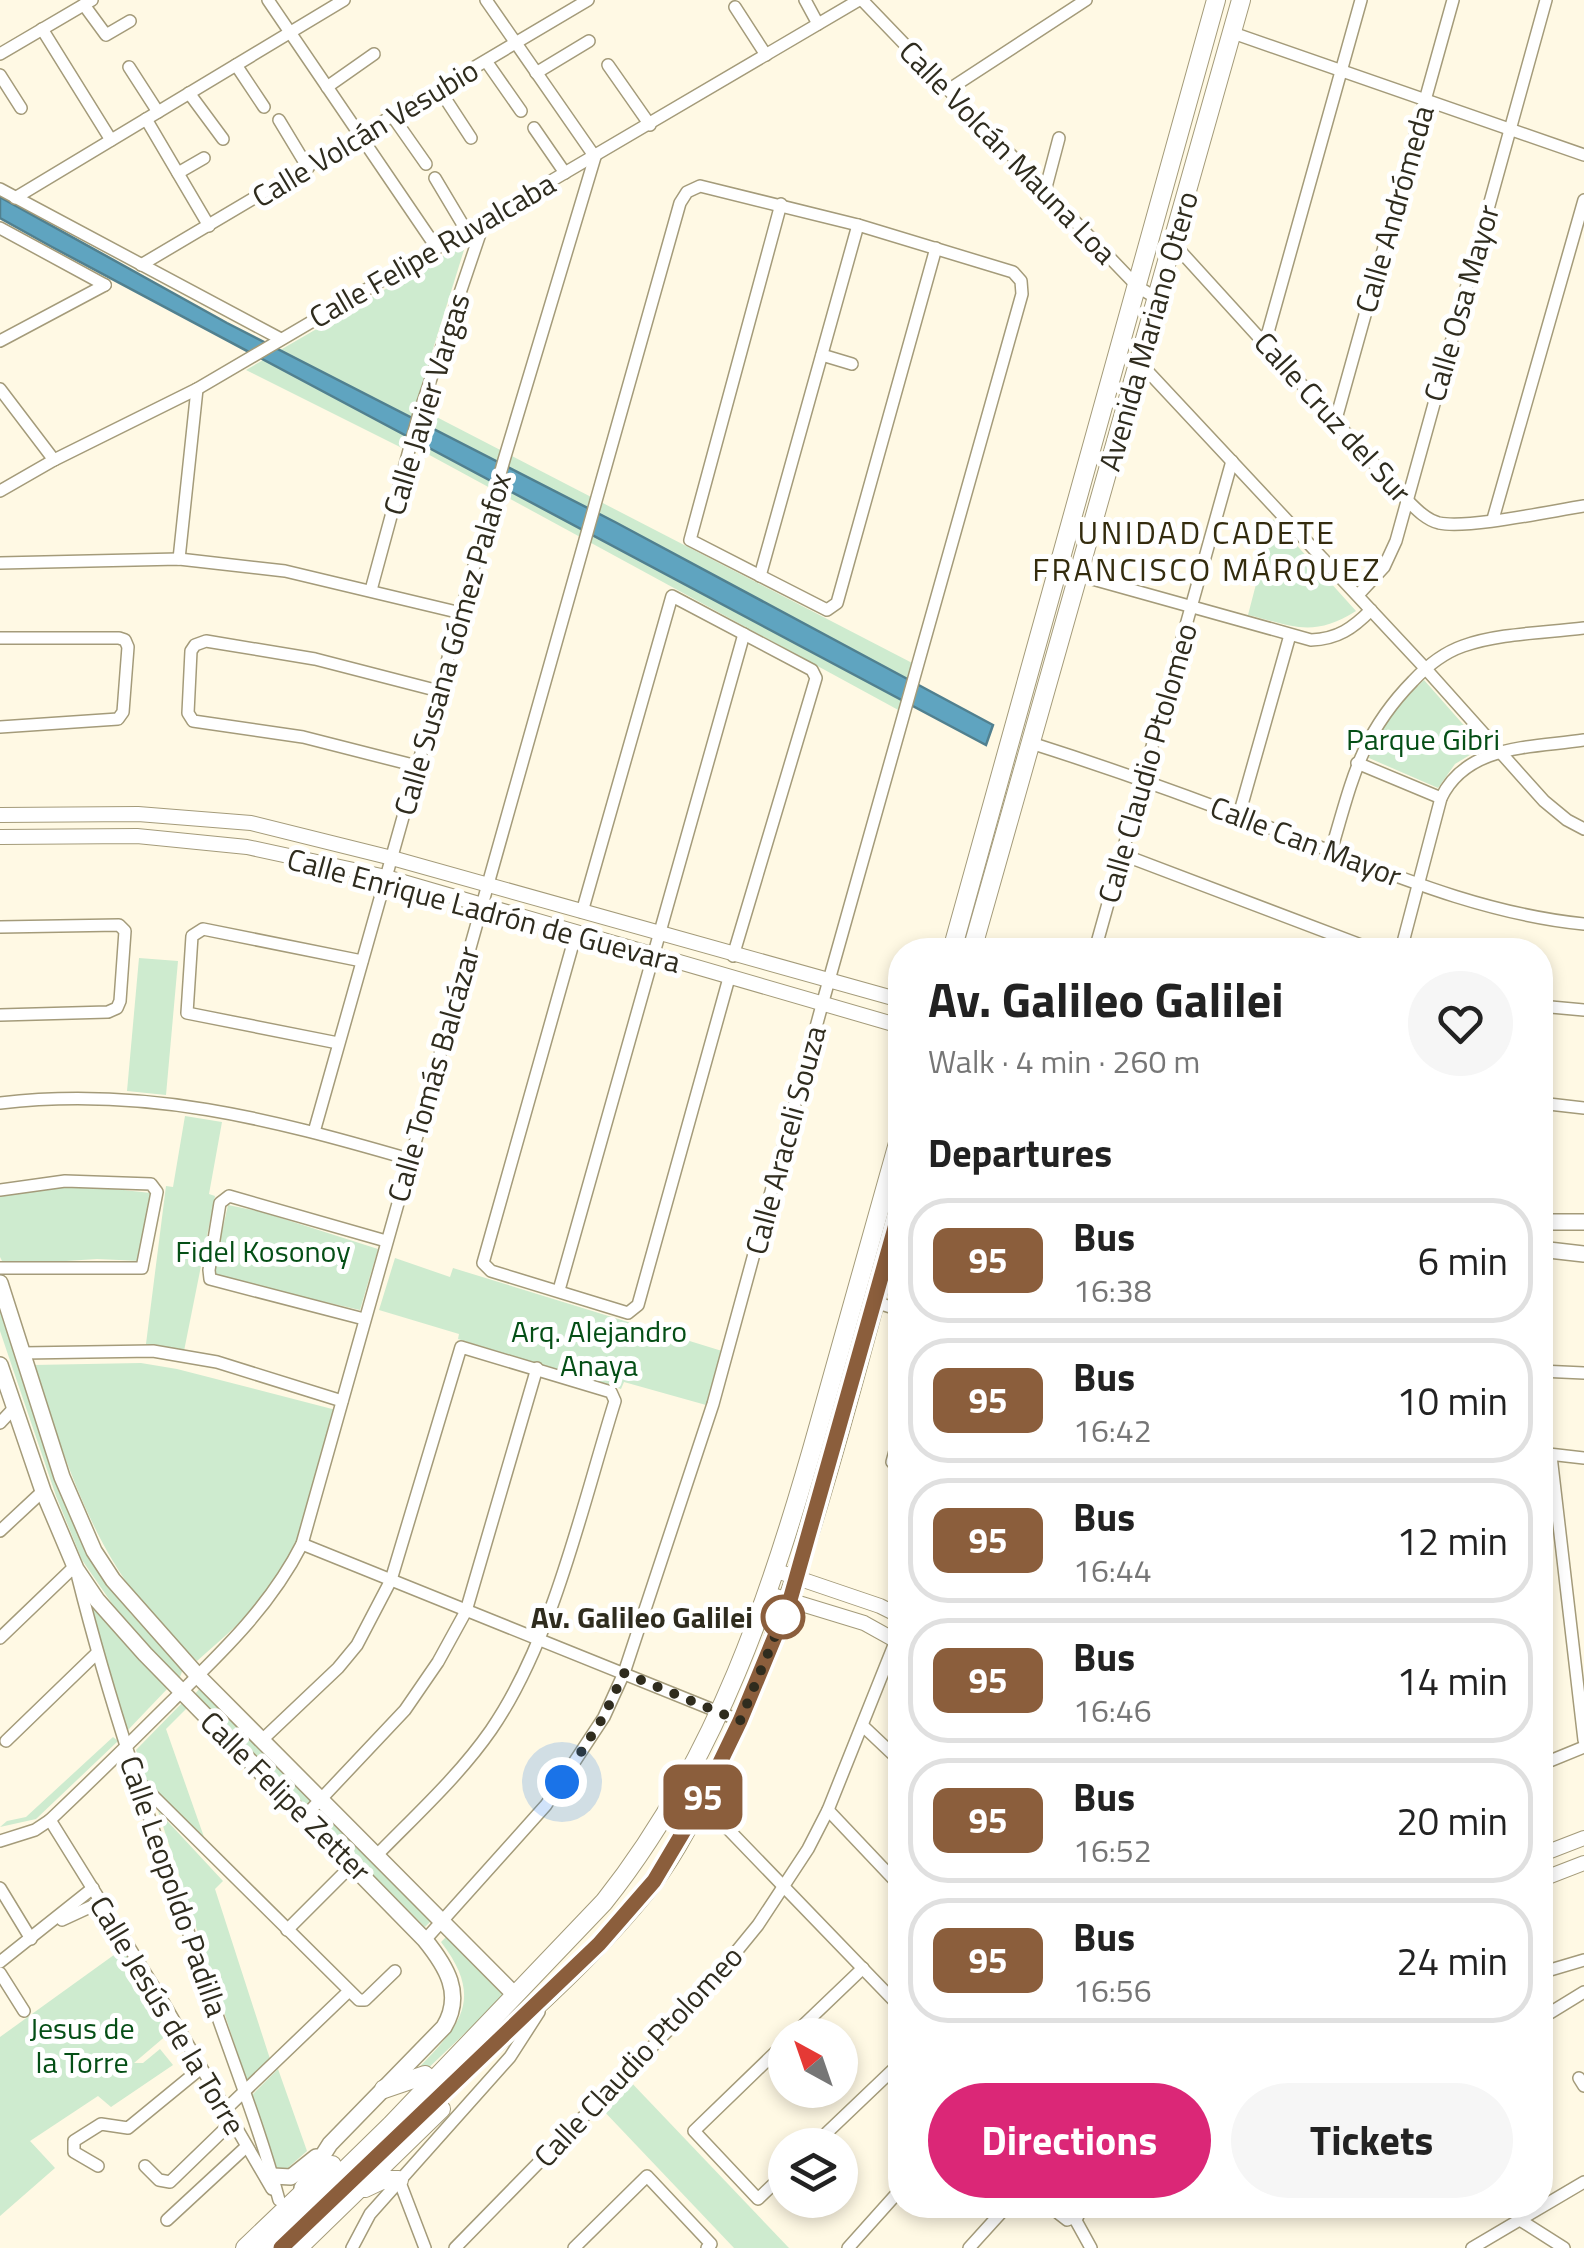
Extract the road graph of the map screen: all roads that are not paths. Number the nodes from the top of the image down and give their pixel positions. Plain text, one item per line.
1 (268, 0) edge
2 (344, 0) edge
3 (486, 0) edge
4 (588, 0) edge
5 (805, 0) edge
6 (860, 0) edge
7 (1086, 0) edge
8 (1216, 0) edge
9 (1242, 0) edge
10 (1361, 0) edge
11 (1453, 0) edge
12 (1546, 0) edge
13 (88, 2) edge
14 (735, 8) dead end
15 (130, 21) dead end
16 (818, 24) junction
17 (42, 30) junction
18 (290, 32) junction
19 (1233, 32) junction
20 (589, 41) dead end
21 (516, 44) junction
22 (0, 54) edge
23 (374, 54) dead end
24 (766, 56) junction
25 (486, 61) junction
26 (236, 65) junction
27 (608, 65) dead end
28 (129, 67) dead end
29 (1340, 72) junction
30 (536, 73) junction
31 (0, 75) edge
32 (328, 87) junction
33 (439, 90) junction
34 (948, 90) junction
35 (189, 93) junction
36 (1424, 101) junction
37 (264, 107) dead end
38 (21, 108) dead end
39 (521, 111) dead end
40 (158, 112) junction
41 (394, 117) junction
42 (146, 119) junction
43 (279, 120) dead end
44 (650, 124) junction
45 (534, 128) dead end
46 (1510, 130) junction
47 (361, 136) junction
48 (471, 138) dead end
49 (1060, 138) dead end
50 (223, 139) dead end
51 (111, 140) junction
52 (1584, 155) edge
53 (595, 157) junction
54 (204, 158) dead end
55 (426, 164) dead end
56 (308, 168) junction
57 (178, 174) junction
58 (565, 174) junction
59 (435, 178) dead end
60 (0, 188) edge
61 (1045, 191) junction
62 (15, 198) junction
63 (1584, 200) edge
64 (782, 204) junction
65 (486, 219) junction
66 (858, 225) junction
67 (209, 226) junction
68 (0, 228) edge
69 (466, 230) junction
70 (1173, 243) junction
71 (436, 247) junction
72 (936, 248) junction
73 (141, 266) junction
74 (1138, 287) junction
75 (1158, 299) junction
76 (279, 338) junction
77 (0, 341) edge
78 (1266, 343) junction
79 (822, 355) junction
80 (1139, 362) junction
81 (852, 364) dead end
82 (197, 388) junction
83 (0, 389) edge
84 (1336, 419) junction
85 (54, 460) junction
86 (1232, 461) junction
87 (0, 491) edge
88 (1406, 499) junction
89 (1584, 506) edge
90 (1493, 519) junction
91 (179, 559) junction
92 (0, 563) edge
93 (1078, 575) junction
94 (760, 576) junction
95 (371, 590) junction
96 (1358, 595) junction
97 (1190, 608) junction
98 (1371, 610) junction
99 (461, 614) junction
100 (1584, 628) edge
101 (744, 634) junction
102 (1290, 635) junction
103 (0, 638) edge
104 (1425, 668) junction
105 (439, 691) junction
106 (0, 726) edge
107 (1584, 740) edge
108 (1031, 743) junction
109 (1504, 752) junction
110 (1357, 763) junction
111 (418, 766) junction
112 (1142, 779) junction
113 (1441, 798) junction
114 (0, 814) edge
115 (138, 814) junction
116 (1239, 816) junction
117 (1584, 829) edge
118 (0, 836) edge
119 (137, 836) junction
120 (1332, 851) junction
121 (1121, 854) junction
122 (392, 858) junction
123 (386, 877) junction
124 (1418, 884) junction
125 (487, 886) junction
126 (481, 906) junction
127 (582, 912) junction
128 (1584, 924) edge
129 (0, 928) edge
130 (576, 932) junction
131 (659, 934) junction
132 (955, 938) edge
133 (975, 938) edge
134 (1098, 938) edge
135 (1342, 938) edge
136 (1404, 938) edge
137 (654, 954) junction
138 (733, 956) junction
139 (362, 960) junction
140 (728, 978) junction
141 (828, 981) junction
142 (888, 997) edge
143 (822, 1005) junction
144 (1553, 1007) edge
145 (1584, 1010) edge
146 (0, 1015) edge
147 (888, 1023) edge
148 (338, 1044) junction
149 (0, 1104) edge
150 (1553, 1104) edge
151 (1584, 1108) edge
152 (314, 1132) junction
153 (410, 1159) junction
154 (888, 1178) edge
155 (0, 1190) edge
156 (1553, 1222) edge
157 (1584, 1222) edge
158 (386, 1241) junction
159 (1553, 1250) edge
160 (888, 1252) edge
161 (1584, 1254) edge
162 (0, 1268) edge
163 (0, 1283) edge
164 (559, 1290) junction
165 (874, 1302) junction
166 (888, 1306) edge
167 (364, 1319) junction
168 (23, 1353) junction
169 (0, 1365) edge
170 (537, 1368) junction
171 (1553, 1372) edge
172 (1584, 1373) edge
173 (342, 1401) junction
174 (15, 1408) junction
175 (0, 1423) edge
176 (1553, 1455) edge
177 (1584, 1458) edge
178 (43, 1492) junction
179 (1553, 1513) edge
180 (0, 1531) edge
181 (302, 1544) junction
182 (76, 1568) junction
183 (777, 1571) junction
184 (798, 1578) junction
185 (391, 1580) junction
186 (769, 1594) junction
187 (790, 1600) junction
188 (888, 1610) edge
189 (466, 1611) junction
190 (888, 1633) edge
191 (0, 1638) edge
192 (540, 1639) junction
193 (97, 1653) junction
194 (888, 1665) edge
195 (624, 1673) junction
196 (198, 1676) junction
197 (182, 1692) junction
198 (719, 1712) junction
199 (740, 1721) junction
200 (863, 1726) junction
201 (262, 1740) junction
202 (6, 1741) dead end
203 (1584, 1744) edge
204 (127, 1746) junction
205 (888, 1750) edge
206 (1553, 1759) edge
207 (137, 1780) junction
208 (322, 1800) junction
209 (701, 1802) junction
210 (828, 1810) junction
211 (305, 1816) junction
212 (50, 1820) junction
213 (1584, 1838) edge
214 (0, 1842) edge
215 (1553, 1850) edge
216 (377, 1855) junction
217 (1584, 1863) edge
218 (353, 1864) junction
219 (888, 1873) edge
220 (1553, 1875) edge
221 (784, 1887) junction
222 (0, 1888) edge
223 (92, 1888) junction
224 (102, 1902) junction
225 (443, 1922) junction
226 (49, 1926) junction
227 (287, 1930) junction
228 (30, 1939) junction
229 (426, 1940) junction
230 (1584, 1960) edge
231 (0, 1962) edge
232 (863, 1968) junction
233 (1553, 1969) edge
234 (395, 1971) dead end
235 (0, 1973) edge
236 (556, 1986) junction
237 (349, 1992) junction
238 (1584, 1992) edge
239 (888, 1994) edge
240 (515, 1995) junction
241 (24, 2011) dead end
242 (1553, 2011) edge
243 (539, 2012) junction
244 (811, 2018) edge
245 (490, 2020) junction
246 (768, 2059) edge
247 (200, 2068) junction
248 (888, 2075) edge
249 (425, 2076) junction
250 (384, 2089) junction
251 (246, 2092) junction
252 (228, 2116) junction
253 (395, 2128) junction
254 (832, 2128) edge
255 (330, 2144) junction
256 (246, 2147) junction
257 (98, 2166) dead end
258 (145, 2166) dead end
259 (273, 2176) junction
260 (399, 2180) junction
261 (1584, 2182) edge
262 (768, 2189) edge
263 (356, 2194) junction
264 (1553, 2200) edge
265 (888, 2203) edge
266 (286, 2204) junction
267 (996, 2218) edge
268 (1064, 2218) edge
269 (1523, 2218) edge
270 (1075, 2219) joint
271 (167, 2220) dead end
272 (1520, 2220) junction
273 (706, 2244) edge
274 (245, 2248) edge
275 (265, 2248) edge
276 (281, 2248) edge
277 (298, 2248) edge
278 (352, 2248) edge
279 (425, 2248) edge
280 (455, 2248) edge
281 (574, 2248) edge
282 (848, 2248) edge
283 (969, 2248) edge
284 (1091, 2248) edge
285 (1472, 2248) edge
286 (1564, 2248) edge

1 - 18 street
2 - 18 street
3 - 21 street
4 - 21 street, Calle Volcán Vesubio
5 - 16 street
6 - 16 street, Calle Felipe Ruvalcaba
6 - 34 street, Calle Volcán Mauna Loa
7 - 34 street
8 - 74 main road, Avenida Mariano Otero
9 - 19 main road, Avenida Mariano Otero
10 - 29 street
11 - 36 street, Calle Andrómeda
12 - 46 street, Calle Osa Mayor
13 - 15 street
13 - 17 street
14 - 24 street
16 - 24 street, Calle Felipe Ruvalcaba
17 - 22 street
17 - 51 street
18 - 26 street
18 - 32 street
19 - 29 street
19 - 70 main road, Avenida Mariano Otero
20 - 30 street
21 - 25 street, Calle Volcán Vesubio
21 - 30 street
23 - 32 street
24 - 44 street, Calle Felipe Ruvalcaba
25 - 33 street, Calle Volcán Vesubio
25 - 39 street
26 - 35 street
26 - 37 street
27 - 44 street
28 - 40 street
29 - 36 street
29 - 78 street
30 - 53 street
31 - 38 street
32 - 47 street
33 - 41 street, Calle Volcán Vesubio
33 - 48 street
34 - 61 street, Calle Volcán Mauna Loa
35 - 40 street
35 - 50 street
36 - 46 street
36 - 84 street, Calle Andrómeda
40 - 42 street
41 - 47 street, Calle Volcán Vesubio
41 - 55 street
42 - 51 street
42 - 57 street
43 - 56 street
44 - 53 street, Calle Felipe Ruvalcaba
45 - 58 street
46 - 52 street
46 - 88 street, Calle Osa Mayor
47 - 56 street, Calle Volcán Vesubio
47 - 71 street
49 - 61 street
51 - 62 street
53 - 58 street, Calle Felipe Ruvalcaba
53 - 99 street, Calle Susana Gómez Palafox
54 - 57 street
56 - 67 street, Calle Volcán Vesubio
57 - 67 street
58 - 65 street, Calle Felipe Ruvalcaba
59 - 69 street
60 - 62 street
61 - 74 street, Calle Volcán Mauna Loa
62 - 73 street
63 - 90 street
64 - 66 street
64 - 94 street
64 - 125 street, Calle Tomás Balcázar
65 - 69 street, Calle Felipe Ruvalcaba
65 - 95 street, Calle Javier Vargas
66 - 72 street
66 - 79 street
67 - 73 street, Calle Volcán Vesubio
68 - 77 street
69 - 71 street, Calle Felipe Ruvalcaba
70 - 75 main road, Avenida Mariano Otero
70 - 78 street, Calle Cruz del Sur
71 - 76 street, Calle Felipe Ruvalcaba
72 - 94 street
72 - 141 street, Calle Araceli Souza
73 - 76 street
74 - 75 street, Calle Volcán Mauna Loa
74 - 132 main road, Avenida Mariano Otero
75 - 80 main road, Avenida Mariano Otero
76 - 82 street, Calle Felipe Ruvalcaba
78 - 84 street, Calle Cruz del Sur
79 - 81 street
79 - 94 street
80 - 86 street
80 - 93 main road, Avenida Mariano Otero
82 - 85 street, Calle Felipe Ruvalcaba
82 - 91 street
83 - 85 street
84 - 88 street, Calle Cruz del Sur
85 - 87 street, Calle Felipe Ruvalcaba
86 - 96 street
86 - 97 street, Calle Claudio Ptolomeo
88 - 90 street, Calle Cruz del Sur
88 - 96 street, Calle Osa Mayor
89 - 90 street, Calle Cruz del Sur
91 - 92 street
91 - 95 street
93 - 97 street
93 - 108 main road, Avenida Mariano Otero
95 - 99 street
96 - 98 street
97 - 102 street
97 - 112 street, Calle Claudio Ptolomeo
98 - 102 street
98 - 104 street
99 - 105 street, Calle Susana Gómez Palafox
100 - 104 street
101 - 127 street
101 - 131 street
101 - 138 street
102 - 116 street
103 - 106 street
104 - 109 street
104 - 110 street
105 - 111 street, Calle Susana Gómez Palafox
105 - 111 street
107 - 109 street
108 - 112 street, Calle Can Mayor
108 - 133 main road, Avenida Mariano Otero
109 - 113 street
109 - 117 street
110 - 113 street
110 - 120 street
111 - 122 street, Calle Susana Gómez Palafox
112 - 116 street, Calle Can Mayor
112 - 121 street, Calle Claudio Ptolomeo
113 - 124 street
114 - 115 street, Calle Enrique Ladrón de Guevara
115 - 119 street
115 - 122 street, Calle Enrique Ladrón de Guevara
116 - 120 street, Calle Can Mayor
118 - 119 street, Calle Enrique Ladrón de Guevara
119 - 123 street, Calle Enrique Ladrón de Guevara
120 - 124 street, Calle Can Mayor
121 - 134 street, Calle Claudio Ptolomeo
121 - 135 street
122 - 123 street, Calle Susana Gómez Palafox
122 - 125 street, Calle Enrique Ladrón de Guevara
123 - 126 street, Calle Enrique Ladrón de Guevara
123 - 139 street, Calle Susana Gómez Palafox
124 - 128 street, Calle Can Mayor
124 - 136 street
125 - 126 street, Calle Tomás Balcázar
125 - 127 street, Calle Enrique Ladrón de Guevara
126 - 130 street, Calle Enrique Ladrón de Guevara
126 - 153 street, Calle Tomás Balcázar
127 - 131 street, Calle Enrique Ladrón de Guevara
129 - 146 street
130 - 137 street, Calle Enrique Ladrón de Guevara
130 - 164 street
131 - 137 street
131 - 138 street, Calle Enrique Ladrón de Guevara
137 - 140 street, Calle Enrique Ladrón de Guevara
137 - 164 street
138 - 141 street, Calle Enrique Ladrón de Guevara
139 - 148 street, Calle Susana Gómez Palafox
139 - 148 street
140 - 143 street, Calle Enrique Ladrón de Guevara
140 - 164 street
141 - 142 street, Calle Enrique Ladrón de Guevara
141 - 143 street, Calle Araceli Souza
143 - 147 street, Calle Enrique Ladrón de Guevara
143 - 195 street, Calle Araceli Souza
144 - 145 street
148 - 152 street, Calle Susana Gómez Palafox
149 - 152 street
150 - 151 street
152 - 153 street
153 - 158 street, Calle Tomás Balcázar
154 - 183 main road
155 - 162 street
156 - 157 main road
158 - 167 street, Calle Tomás Balcázar
158 - 167 street
159 - 161 main road
160 - 165 main road
163 - 168 main road, Calle Felipe Zetter
165 - 166 street
165 - 184 main road
167 - 173 street, Calle Tomás Balcázar
168 - 173 street
168 - 196 main road, Calle Felipe Zetter
169 - 174 main road, Calle Felipe Zetter
170 - 185 street
170 - 189 street
170 - 192 street
171 - 172 street
173 - 181 street, Calle Tomás Balcázar
174 - 175 street
174 - 178 main road, Calle Felipe Zetter
176 - 177 street
178 - 180 street
178 - 182 main road, Calle Felipe Zetter
179 - 203 street
181 - 185 street
181 - 196 street, Calle Tomás Balcázar
182 - 191 street
182 - 193 street, Calle Leopoldo Padilla
182 - 197 main road, Calle Felipe Zetter
183 - 184 street
183 - 186 main road
184 - 187 main road
184 - 188 street
185 - 189 street
185 - 201 street
186 - 187 street
186 - 198 main road
187 - 190 street
187 - 199 main road
189 - 192 street
189 - 208 street
192 - 195 street
192 - 216 street
193 - 202 street
193 - 204 street, Calle Leopoldo Padilla
194 - 200 street, Calle Claudio Ptolomeo
195 - 198 street
195 - 225 street, Calle Araceli Souza
196 - 197 street, Calle Tomás Balcázar
196 - 201 main road, Calle Felipe Zetter
197 - 204 street, Calle Tomás Balcázar
197 - 211 main road, Calle Felipe Zetter
198 - 199 street
198 - 240 main road
199 - 209 main road
200 - 205 street
200 - 210 street, Calle Claudio Ptolomeo
201 - 208 main road, Calle Felipe Zetter
203 - 206 street
204 - 207 street, Calle Leopoldo Padilla
204 - 212 street, Calle Tomás Balcázar
207 - 227 street
207 - 251 street, Calle Leopoldo Padilla
208 - 211 street
208 - 216 main road, Calle Felipe Zetter
209 - 221 street
209 - 236 main road
210 - 219 street
210 - 221 street, Calle Claudio Ptolomeo
211 - 218 main road, Calle Felipe Zetter
212 - 214 street, Calle Tomás Balcázar
212 - 223 street, Calle Jesús de la Torre
213 - 215 street
216 - 225 main road, Calle Felipe Zetter
217 - 220 street
218 - 227 street
218 - 229 main road, Calle Felipe Zetter
221 - 232 street
221 - 280 street, Calle Claudio Ptolomeo
222 - 228 street
223 - 224 street, Calle Jesús de la Torre
223 - 226 street
224 - 226 street
224 - 247 street, Calle Jesús de la Torre
225 - 229 street, Calle Araceli Souza
225 - 240 main road, Calle Felipe Zetter
226 - 228 street
227 - 237 street
228 - 231 street
229 - 250 main road, Calle Felipe Zetter
230 - 233 street
232 - 239 street
232 - 244 street
234 - 237 street
235 - 241 street
236 - 243 main road
236 - 253 main road
237 - 251 street
238 - 242 street
240 - 245 main road
243 - 260 street
243 - 263 main road
245 - 249 main road
245 - 253 main road
246 - 262 street
247 - 252 street, Calle Jesús de la Torre
247 - 257 street
248 - 254 street
249 - 250 main road
249 - 266 main road
250 - 255 main road, Calle Felipe Zetter
251 - 252 street
251 - 259 street, Calle Leopoldo Padilla
252 - 256 street, Calle Jesús de la Torre
252 - 258 street
253 - 275 main road
253 - 276 main road
255 - 259 main road
255 - 266 main road, Calle Felipe Zetter
256 - 266 street, Calle Jesús de la Torre
256 - 271 street
259 - 266 street, Calle Leopoldo Padilla
260 - 263 main road
260 - 278 street
260 - 279 street
261 - 264 street
263 - 277 main road
265 - 282 street
266 - 274 main road
267 - 283 street
268 - 270 street
269 - 272 street
270 - 284 street
272 - 285 street
272 - 286 street
273 - 281 street

